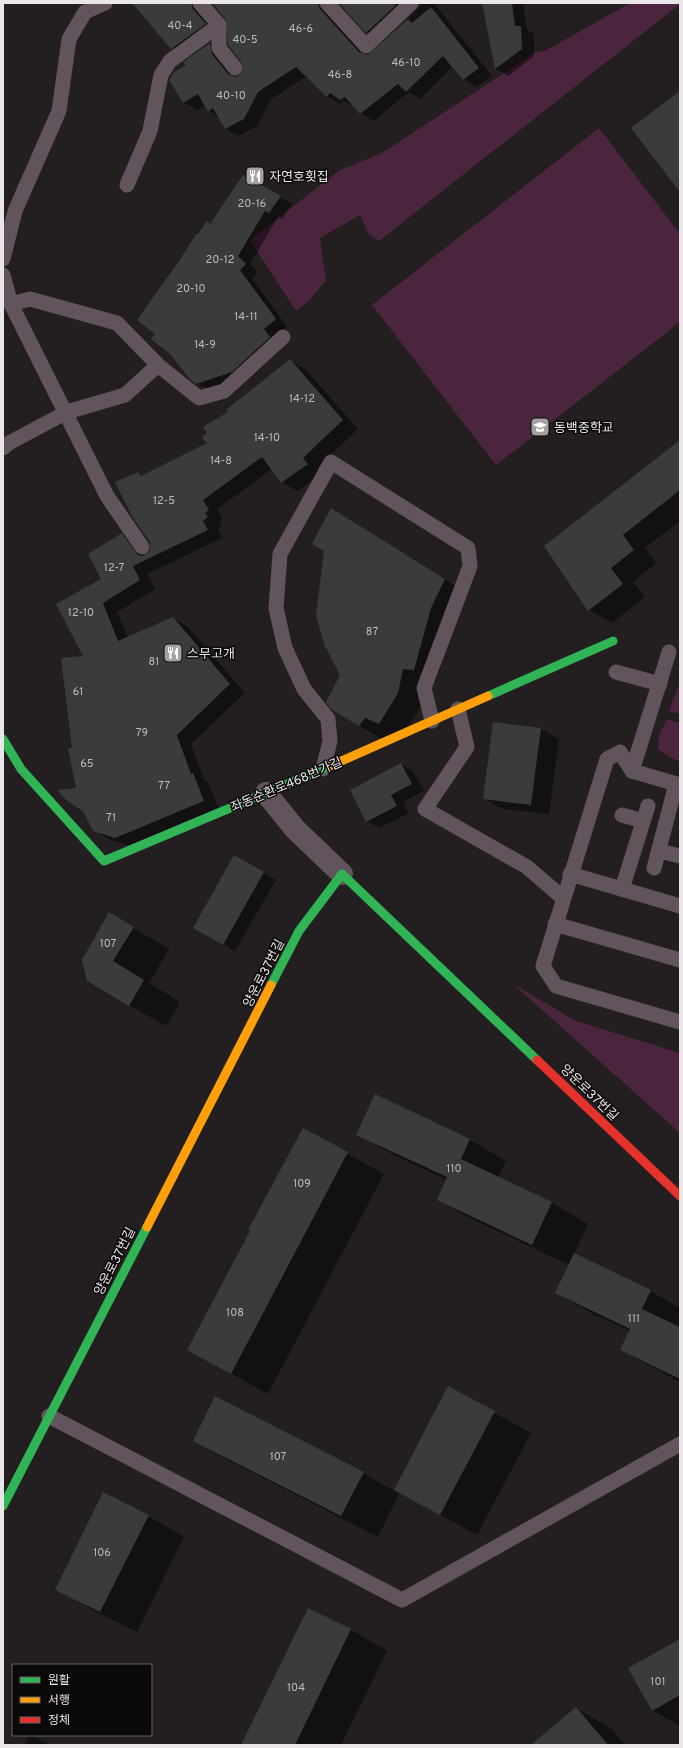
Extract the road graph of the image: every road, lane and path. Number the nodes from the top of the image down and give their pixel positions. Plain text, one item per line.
1 (105, 3) edge
2 (200, 3) edge
3 (326, 3) edge
4 (411, 3) edge
5 (219, 25) junction
6 (235, 68) dead end
7 (127, 184) dead end
8 (9, 212) edge
9 (3, 259) edge
10 (3, 275) edge
11 (11, 304) junction
12 (283, 337) dead end
13 (158, 365) junction
14 (67, 412) junction
15 (3, 448) edge
16 (142, 547) dead end
17 (613, 641) dead end
18 (669, 652) dead end
19 (616, 672) dead end
20 (660, 684) junction
21 (458, 709) junction
22 (432, 721) junction
23 (3, 739) edge
24 (323, 769) junction
25 (632, 771) junction
26 (678, 784) edge
27 (266, 793) junction
28 (648, 806) dead end
29 (622, 815) dead end
30 (643, 822) junction
31 (659, 851) junction
32 (680, 856) edge
33 (654, 868) dead end
34 (342, 874) junction
35 (570, 874) junction
36 (622, 889) junction
37 (563, 898) junction
38 (680, 906) edge
39 (555, 924) junction
40 (680, 960) edge
41 (680, 1022) edge
42 (680, 1177) edge
43 (662, 1179) junction
44 (680, 1196) edge
45 (49, 1416) junction
46 (680, 1444) edge
47 (3, 1506) edge

1 - 8 lane
2 - 5 lane
3 - 4 lane
5 - 6 lane
5 - 7 lane
8 - 9 lane
10 - 11 lane
11 - 13 lane
11 - 14 lane
12 - 13 lane
13 - 14 lane
14 - 15 lane
14 - 16 lane
17 - 21 street, 좌동순환로468번가길
18 - 20 lane
19 - 20 lane
20 - 25 lane
21 - 22 street, 좌동순환로468번가길
21 - 37 lane
22 - 24 street, 좌동순환로468번가길
22 - 24 lane
23 - 27 street, 좌동순환로468번가길
24 - 27 street, 좌동순환로468번가길
25 - 26 lane
25 - 35 lane
26 - 31 lane
27 - 34 street
28 - 30 lane
29 - 30 lane
30 - 36 lane
31 - 32 lane
31 - 33 lane
34 - 43 street, 양운로37번길
34 - 45 street, 양운로37번길
35 - 36 lane
35 - 37 lane
36 - 38 lane
37 - 39 lane
39 - 40 lane
39 - 41 lane
42 - 43 lane
43 - 44 street, 양운로37번길
45 - 46 lane
45 - 47 street, 양운로37번길

